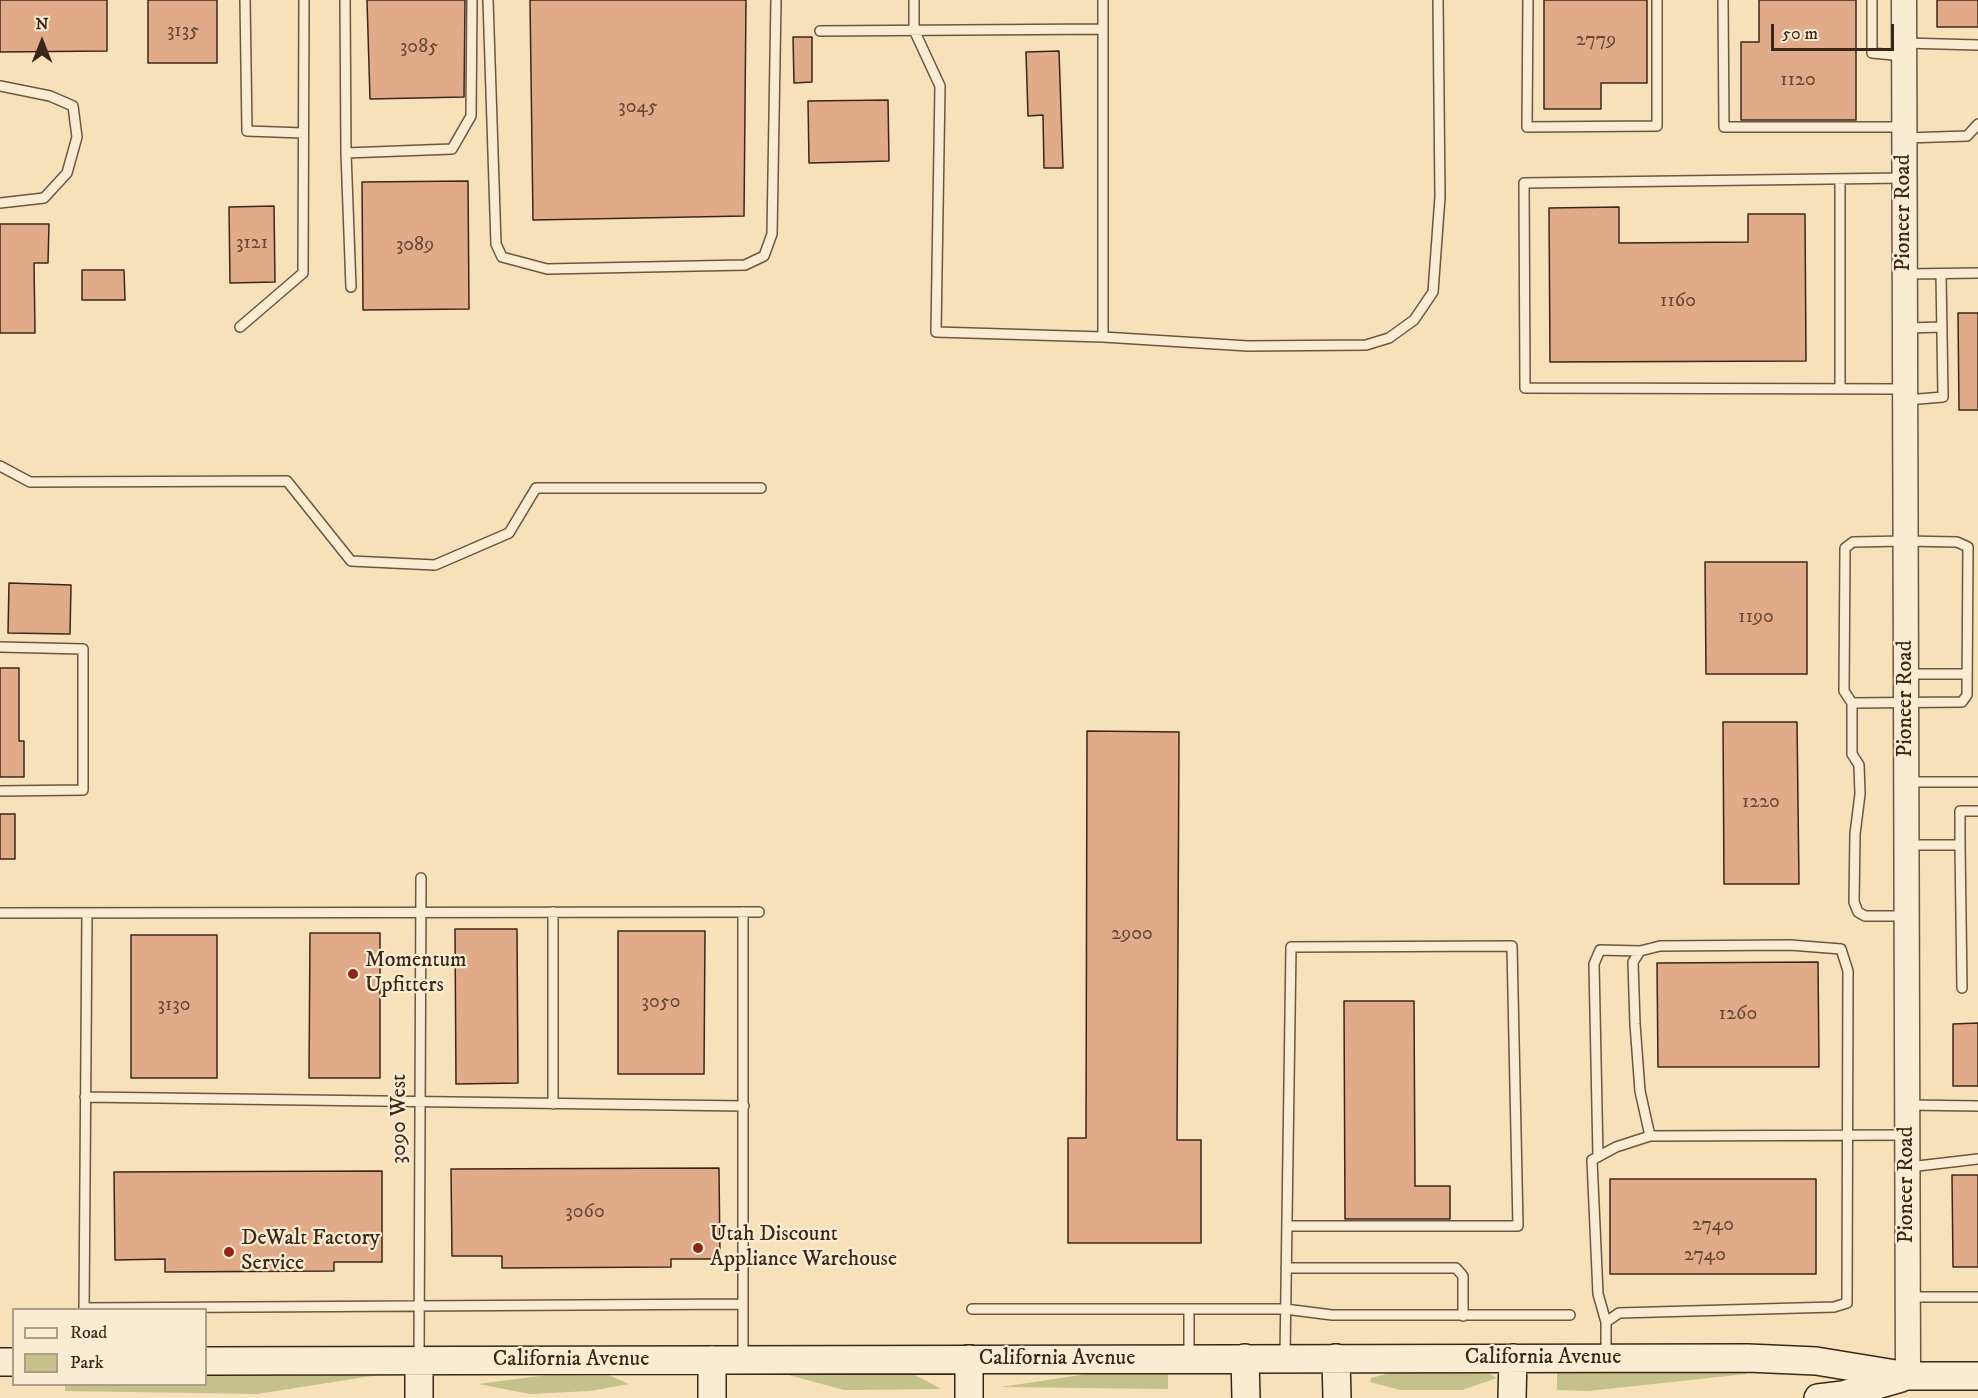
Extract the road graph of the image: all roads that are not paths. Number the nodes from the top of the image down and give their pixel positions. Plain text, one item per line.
1 (246, 0) edge
2 (304, 0) edge
3 (345, 0) edge
4 (472, 0) edge
5 (489, 0) edge
6 (776, 0) edge
7 (914, 0) edge
8 (1103, 0) edge
9 (1438, 0) edge
10 (1528, 0) edge
11 (1657, 0) edge
12 (1723, 0) edge
13 (1872, 0) edge
14 (1904, 0) edge
15 (1103, 28) junction
16 (914, 30) junction
17 (820, 31) dead end
18 (1978, 45) edge
19 (1904, 50) junction
20 (0, 86) edge
21 (1978, 124) edge
22 (303, 133) junction
23 (1904, 133) junction
24 (346, 153) junction
25 (1904, 178) junction
26 (1840, 179) junction
27 (0, 203) edge
28 (1978, 273) edge
29 (1904, 274) junction
30 (1941, 274) junction
31 (351, 287) dead end
32 (240, 327) dead end
33 (1942, 327) junction
34 (1905, 328) junction
35 (1103, 337) junction
36 (1840, 389) junction
37 (1905, 394) junction
38 (0, 466) edge
39 (761, 488) dead end
40 (1905, 541) junction
41 (0, 647) edge
42 (1906, 674) junction
43 (1967, 674) junction
44 (1852, 703) junction
45 (1906, 703) junction
46 (1906, 782) junction
47 (1978, 782) edge
48 (0, 791) edge
49 (1978, 811) edge
50 (1906, 844) junction
51 (1960, 845) junction
52 (420, 878) dead end
53 (419, 912) junction
54 (554, 912) junction
55 (743, 912) junction
56 (759, 912) dead end
57 (0, 913) edge
58 (87, 913) junction
59 (1906, 916) junction
60 (1640, 951) junction
61 (1962, 988) dead end
62 (85, 1097) junction
63 (419, 1102) junction
64 (553, 1104) junction
65 (1906, 1105) junction
66 (744, 1106) junction
67 (1978, 1106) edge
68 (1848, 1135) junction
69 (1906, 1135) junction
70 (1650, 1136) junction
71 (1978, 1150) edge
72 (1598, 1157) junction
73 (1978, 1159) edge
74 (1907, 1168) junction
75 (1287, 1226) junction
76 (1286, 1268) junction
77 (1907, 1297) junction
78 (1978, 1297) edge
79 (419, 1304) junction
80 (743, 1304) junction
81 (84, 1308) edge
82 (151, 1308) edge
83 (972, 1309) dead end
84 (1189, 1309) junction
85 (1285, 1309) junction
86 (1570, 1315) dead end
87 (1463, 1316) junction
88 (1606, 1322) junction
89 (1245, 1358) junction
90 (1285, 1358) junction
91 (1336, 1358) junction
92 (1513, 1358) junction
93 (1606, 1358) junction
94 (969, 1359) junction
95 (1189, 1359) junction
96 (419, 1360) junction
97 (712, 1360) junction
98 (743, 1360) junction
99 (207, 1361) edge
100 (1978, 1376) edge
101 (1908, 1387) edge
102 (419, 1398) edge
103 (712, 1398) edge
104 (969, 1398) edge
105 (1246, 1398) edge
106 (1337, 1398) edge
107 (1512, 1398) edge
108 (1818, 1398) edge

1 - 22 lane
2 - 22 lane
3 - 24 lane
4 - 24 lane
5 - 6 lane
7 - 16 lane
8 - 15 lane
9 - 35 lane
10 - 11 lane
12 - 23 lane
13 - 19 lane
14 - 19 street, Pioneer Road
15 - 16 lane
15 - 35 lane
16 - 17 lane
16 - 35 lane
18 - 19 lane
19 - 23 street, Pioneer Road
20 - 27 lane
21 - 23 lane
22 - 32 lane
23 - 25 street, Pioneer Road
24 - 31 lane
25 - 26 lane
25 - 29 street, Pioneer Road
26 - 36 lane
26 - 36 lane
28 - 30 lane
29 - 30 lane
29 - 34 street, Pioneer Road
30 - 33 lane
33 - 34 lane
33 - 37 lane
34 - 37 street, Pioneer Road
36 - 37 lane
37 - 40 street, Pioneer Road
38 - 39 lane
40 - 42 street, Pioneer Road
40 - 43 lane
40 - 44 lane
41 - 48 lane
42 - 43 lane
42 - 45 street, Pioneer Road
43 - 45 lane
44 - 45 lane
44 - 59 lane
45 - 46 street, Pioneer Road
46 - 47 lane
46 - 50 street, Pioneer Road
49 - 51 lane
50 - 51 lane
50 - 59 street, Pioneer Road
51 - 61 lane
52 - 53 lane, 3090 West
53 - 54 lane
53 - 58 lane
53 - 63 lane, 3090 West
54 - 55 lane
54 - 64 lane
55 - 56 lane
55 - 66 lane
57 - 58 lane
58 - 62 lane
59 - 65 street, Pioneer Road
60 - 68 lane
60 - 70 lane
60 - 72 lane
62 - 63 lane
62 - 81 lane
63 - 64 lane
63 - 79 lane, 3090 West
64 - 66 lane
65 - 67 lane
65 - 69 street, Pioneer Road
66 - 80 lane
68 - 69 lane
68 - 70 lane
68 - 88 lane
69 - 74 street, Pioneer Road
70 - 72 lane
71 - 73 lane
72 - 88 lane
73 - 74 lane
74 - 77 street, Pioneer Road
75 - 75 lane
75 - 76 lane
76 - 85 lane
76 - 87 lane
77 - 78 lane
77 - 101 street, Pioneer Road
79 - 80 lane
79 - 82 lane
79 - 96 lane, 3090 West
80 - 98 lane
83 - 84 lane
84 - 85 lane
84 - 95 lane
85 - 87 lane
85 - 90 lane
86 - 87 lane
88 - 93 lane
89 - 90 main road, California Avenue
89 - 95 main road, California Avenue
89 - 105 main road
90 - 91 main road, California Avenue
91 - 92 main road, California Avenue
91 - 106 main road
92 - 93 main road, California Avenue
92 - 107 main road
93 - 101 main road, California Avenue
94 - 95 main road, California Avenue
94 - 98 main road, California Avenue
94 - 104 main road
96 - 97 main road, California Avenue
96 - 99 main road, California Avenue
96 - 102 main road
97 - 98 main road, California Avenue
97 - 103 main road
100 - 101 main road, California Avenue
101 - 108 main road, California Avenue

